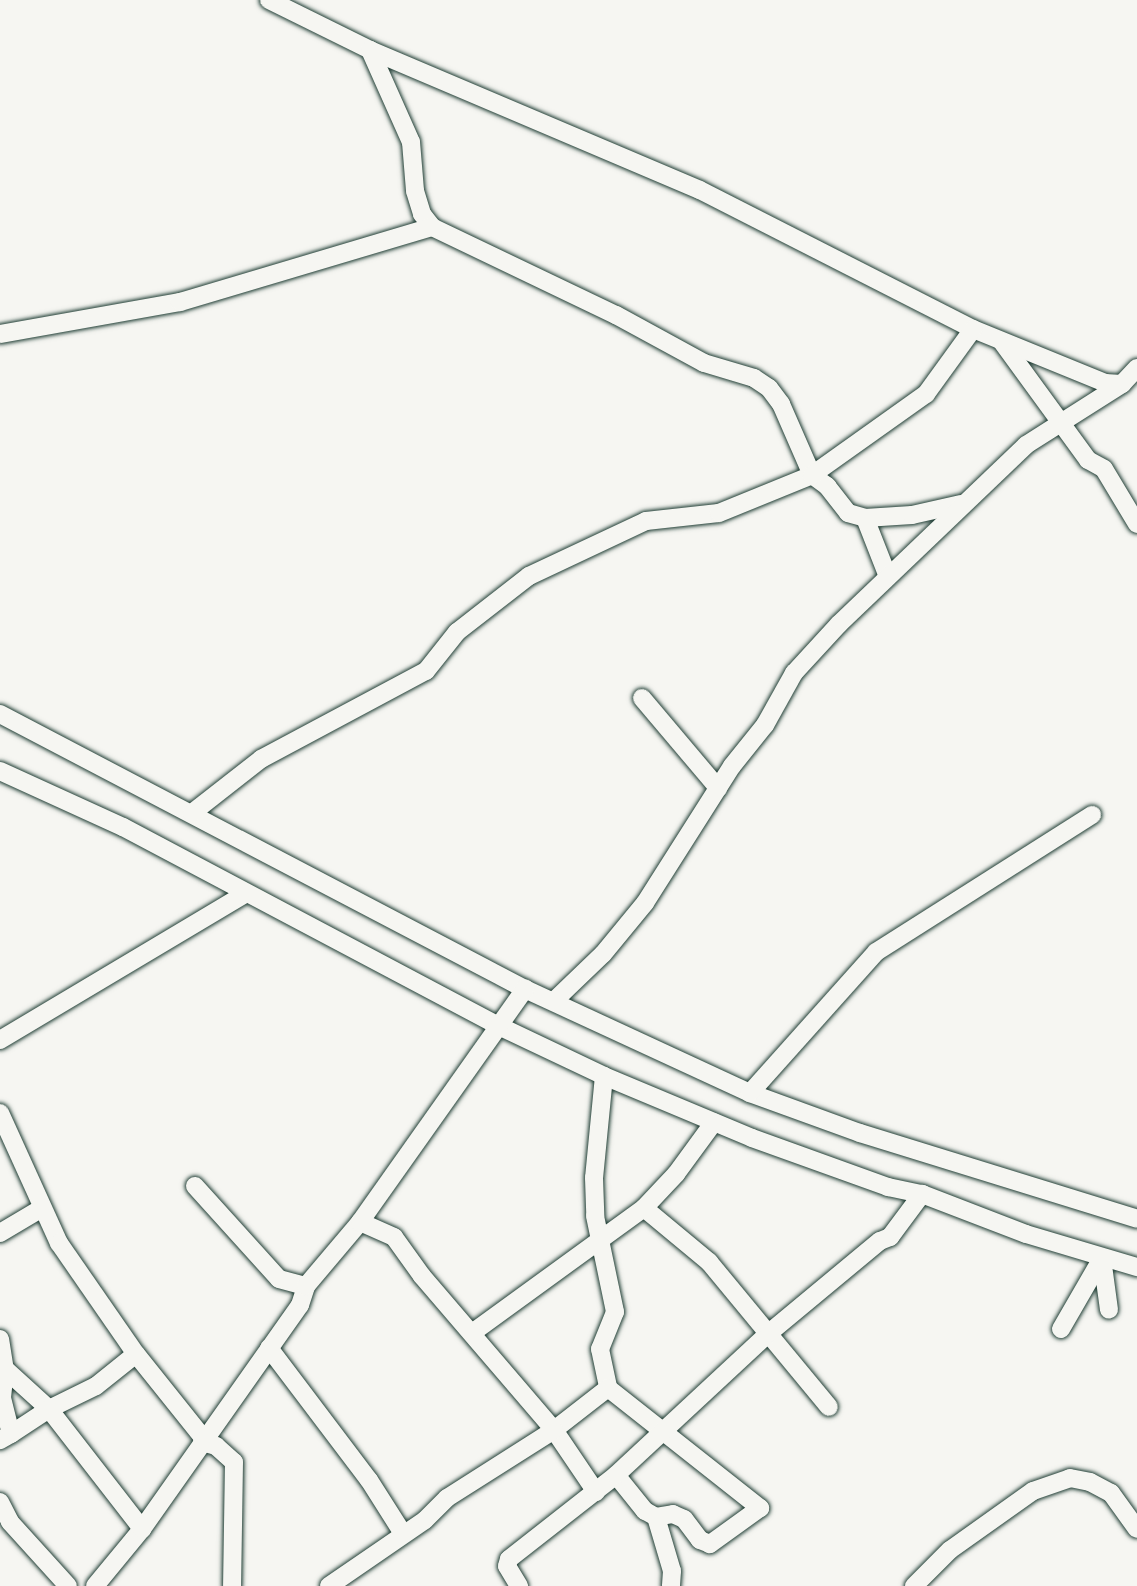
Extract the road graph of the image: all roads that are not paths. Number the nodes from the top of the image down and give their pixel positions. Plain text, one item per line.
1 (268, 0) edge
2 (370, 50) junction
3 (432, 227) junction
4 (973, 329) junction
5 (0, 334) edge
6 (1001, 340) junction
7 (1137, 369) edge
8 (1122, 384) junction
9 (1062, 421) junction
10 (812, 475) junction
11 (963, 504) junction
12 (865, 518) junction
13 (1137, 524) edge
14 (887, 574) junction
15 (642, 698) dead end
16 (0, 714) edge
17 (0, 771) edge
18 (718, 788) junction
19 (192, 813) junction
20 (1092, 815) dead end
21 (248, 893) junction
22 (525, 988) junction
23 (555, 1000) junction
24 (501, 1027) junction
25 (0, 1040) edge
26 (604, 1076) junction
27 (750, 1093) junction
28 (0, 1113) edge
29 (714, 1122) junction
30 (195, 1186) dead end
31 (922, 1194) junction
32 (42, 1208) junction
33 (644, 1208) junction
34 (1137, 1219) edge
35 (360, 1222) junction
36 (0, 1233) edge
37 (602, 1239) junction
38 (1102, 1258) junction
39 (1137, 1267) edge
40 (306, 1286) junction
41 (1109, 1310) dead end
42 (1061, 1329) dead end
43 (768, 1333) junction
44 (472, 1334) junction
45 (0, 1339) edge
46 (269, 1348) junction
47 (136, 1354) junction
48 (5, 1369) junction
49 (608, 1388) junction
50 (829, 1407) dead end
51 (49, 1409) junction
52 (554, 1430) junction
53 (660, 1431) junction
54 (5, 1437) edge
55 (203, 1440) junction
56 (616, 1476) junction
57 (596, 1492) junction
58 (0, 1502) edge
59 (656, 1517) junction
60 (142, 1529) junction
61 (1137, 1529) edge
62 (402, 1533) junction
63 (68, 1586) edge
64 (95, 1586) edge
65 (232, 1586) edge
66 (329, 1586) edge
67 (519, 1586) edge
68 (671, 1586) edge
69 (914, 1586) edge

1 - 2 street
2 - 3 street
2 - 4 street
3 - 5 street
3 - 10 street
4 - 6 street
4 - 10 street
6 - 8 street
6 - 9 street
7 - 8 street
8 - 9 street
9 - 11 street
9 - 13 street
10 - 12 street
10 - 19 street
11 - 12 street
11 - 14 street
12 - 14 street
14 - 18 street
15 - 18 street
16 - 19 street
17 - 21 street
18 - 23 street
19 - 22 street
20 - 27 street
21 - 24 street
21 - 25 street
22 - 23 street
22 - 24 street
23 - 27 street
24 - 26 street
24 - 35 street
26 - 29 street
26 - 37 street
27 - 34 street
28 - 32 street
29 - 31 street
29 - 33 street
30 - 40 street
31 - 38 street
31 - 43 street
32 - 36 street
32 - 47 street
33 - 37 street
33 - 43 street
35 - 40 street
35 - 44 street
37 - 44 street
37 - 49 street
38 - 39 street
38 - 41 street
38 - 42 street
40 - 46 street
43 - 50 street
43 - 53 street
44 - 52 street
45 - 48 street
46 - 55 street
46 - 62 street
47 - 51 street
47 - 55 street
48 - 51 street
48 - 54 street
49 - 52 street
49 - 53 street
51 - 54 street
51 - 60 street
52 - 57 street
52 - 62 street
53 - 56 street
53 - 59 street
55 - 60 street
55 - 65 street
56 - 57 street
56 - 59 street
57 - 67 street
58 - 63 street
59 - 68 street
60 - 64 street
61 - 69 street
62 - 66 street

